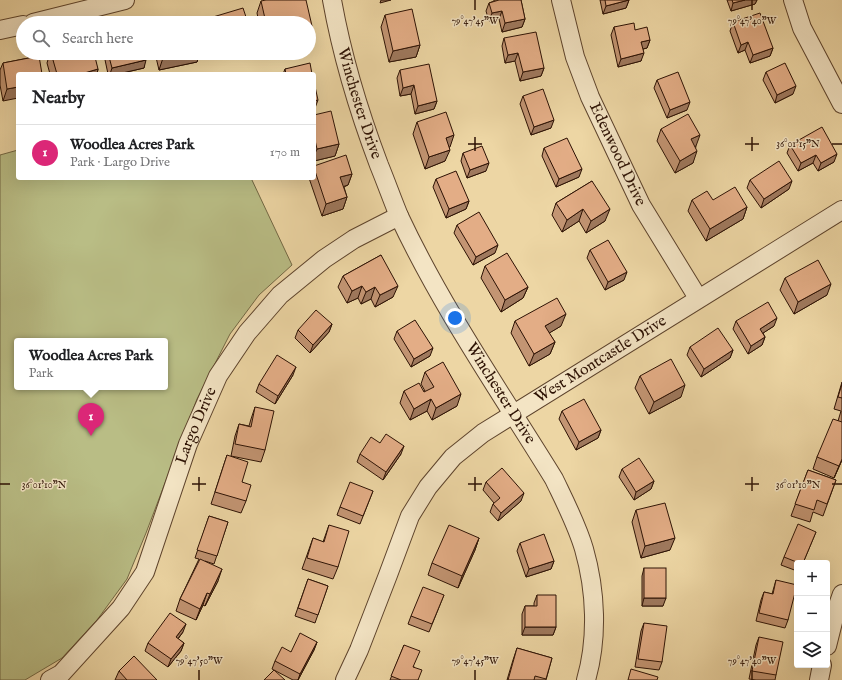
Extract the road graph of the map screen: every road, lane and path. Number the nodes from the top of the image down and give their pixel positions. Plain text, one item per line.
1 (125, 0) edge
2 (332, 0) edge
3 (561, 0) edge
4 (793, 0) edge
5 (61, 16) edge
6 (16, 27) edge
7 (0, 30) edge
8 (842, 104) edge
9 (842, 210) edge
10 (399, 216) junction
11 (698, 298) junction
12 (514, 415) junction
13 (842, 594) edge
14 (830, 634) edge
15 (821, 668) edge
16 (50, 680) edge
17 (345, 680) edge
18 (586, 680) edge
19 (819, 680) edge

1 - 5 street
2 - 10 street, Winchester Drive
3 - 11 street, Edenwood Drive
4 - 8 street
6 - 7 street
9 - 11 street, West Montcastle Drive
10 - 12 street, Winchester Drive
10 - 16 street, Largo Drive
11 - 12 street, West Montcastle Drive
12 - 17 street, West Montcastle Drive
12 - 18 street, Winchester Drive
13 - 14 street
15 - 19 street

